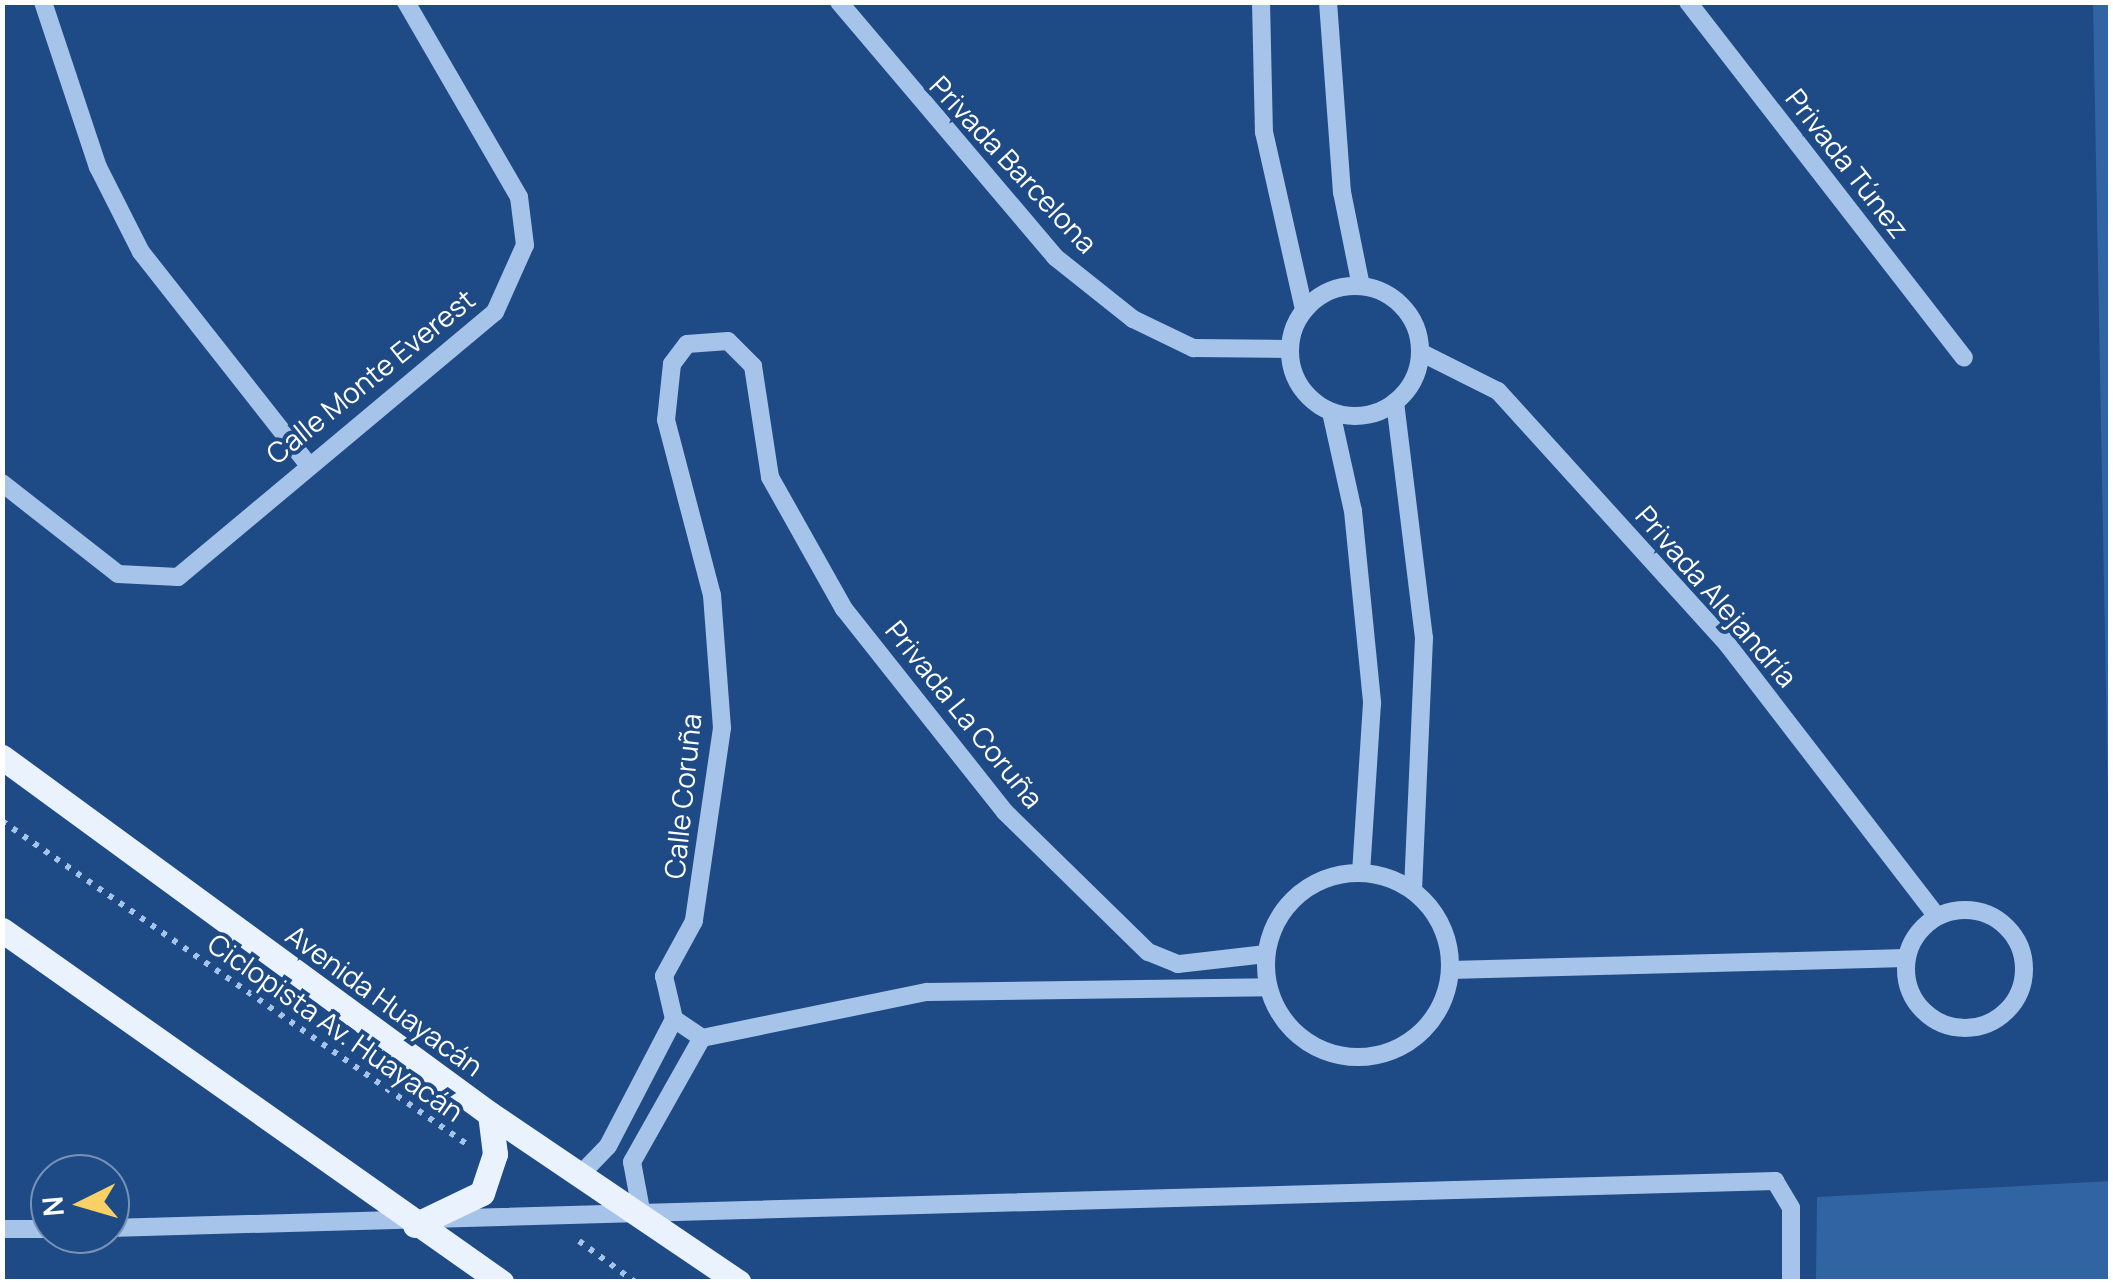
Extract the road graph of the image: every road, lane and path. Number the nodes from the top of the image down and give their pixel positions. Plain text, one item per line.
1 (42, 2) edge
2 (406, 2) edge
3 (838, 2) edge
4 (1261, 2) edge
5 (1328, 2) edge
6 (1688, 2) edge
7 (1361, 286) junction
8 (1304, 309) junction
9 (1289, 349) junction
10 (1420, 352) junction
11 (1964, 358) dead end
12 (753, 366) joint
13 (1395, 402) junction
14 (1331, 412) junction
15 (306, 462) junction
16 (2, 483) edge
17 (2, 757) edge
18 (2, 821) edge
19 (1362, 872) junction
20 (1413, 891) junction
21 (1937, 916) junction
22 (2, 930) edge
23 (1266, 954) junction
24 (1906, 958) junction
25 (1450, 970) junction
26 (1268, 987) junction
27 (674, 1019) junction
28 (702, 1038) junction
29 (490, 1114) junction
30 (492, 1170) junction
31 (580, 1175) junction
32 (641, 1210) junction
33 (545, 1216) junction
34 (415, 1225) junction
35 (30, 1228) edge
36 (130, 1228) edge
37 (2, 1229) edge
38 (501, 1282) edge
39 (634, 1282) edge
40 (738, 1282) edge
41 (1791, 1282) edge

1 - 15 street
2 - 15 street, Calle Monte Everest
3 - 9 street, Privada Barcelona
4 - 8 street
5 - 7 street
6 - 11 street, Privada Túnez
7 - 8 street
7 - 10 street
8 - 9 street
9 - 14 street
10 - 13 street
10 - 21 street, Privada Alejandría
12 - 23 street, Privada La Coruña
12 - 27 street, Calle Coruña
13 - 14 street
13 - 20 street
14 - 19 street
15 - 16 street, Calle Monte Everest
17 - 29 main road, Avenida Huayacán
18 - 30 path, Ciclopista Av. Huayacán
19 - 20 street
19 - 23 street
20 - 25 street
21 - 24 street
21 - 24 street
22 - 34 main road
23 - 26 street
24 - 25 street
25 - 26 street
26 - 28 street
27 - 28 street
27 - 31 street
28 - 32 street
29 - 30 main road
29 - 31 main road, Avenida Huayacán
30 - 34 main road
31 - 32 main road, Avenida Huayacán
32 - 33 street
32 - 40 main road, Avenida Huayacán
32 - 41 street
33 - 34 street
33 - 39 path
34 - 36 street
34 - 38 main road
35 - 37 street

